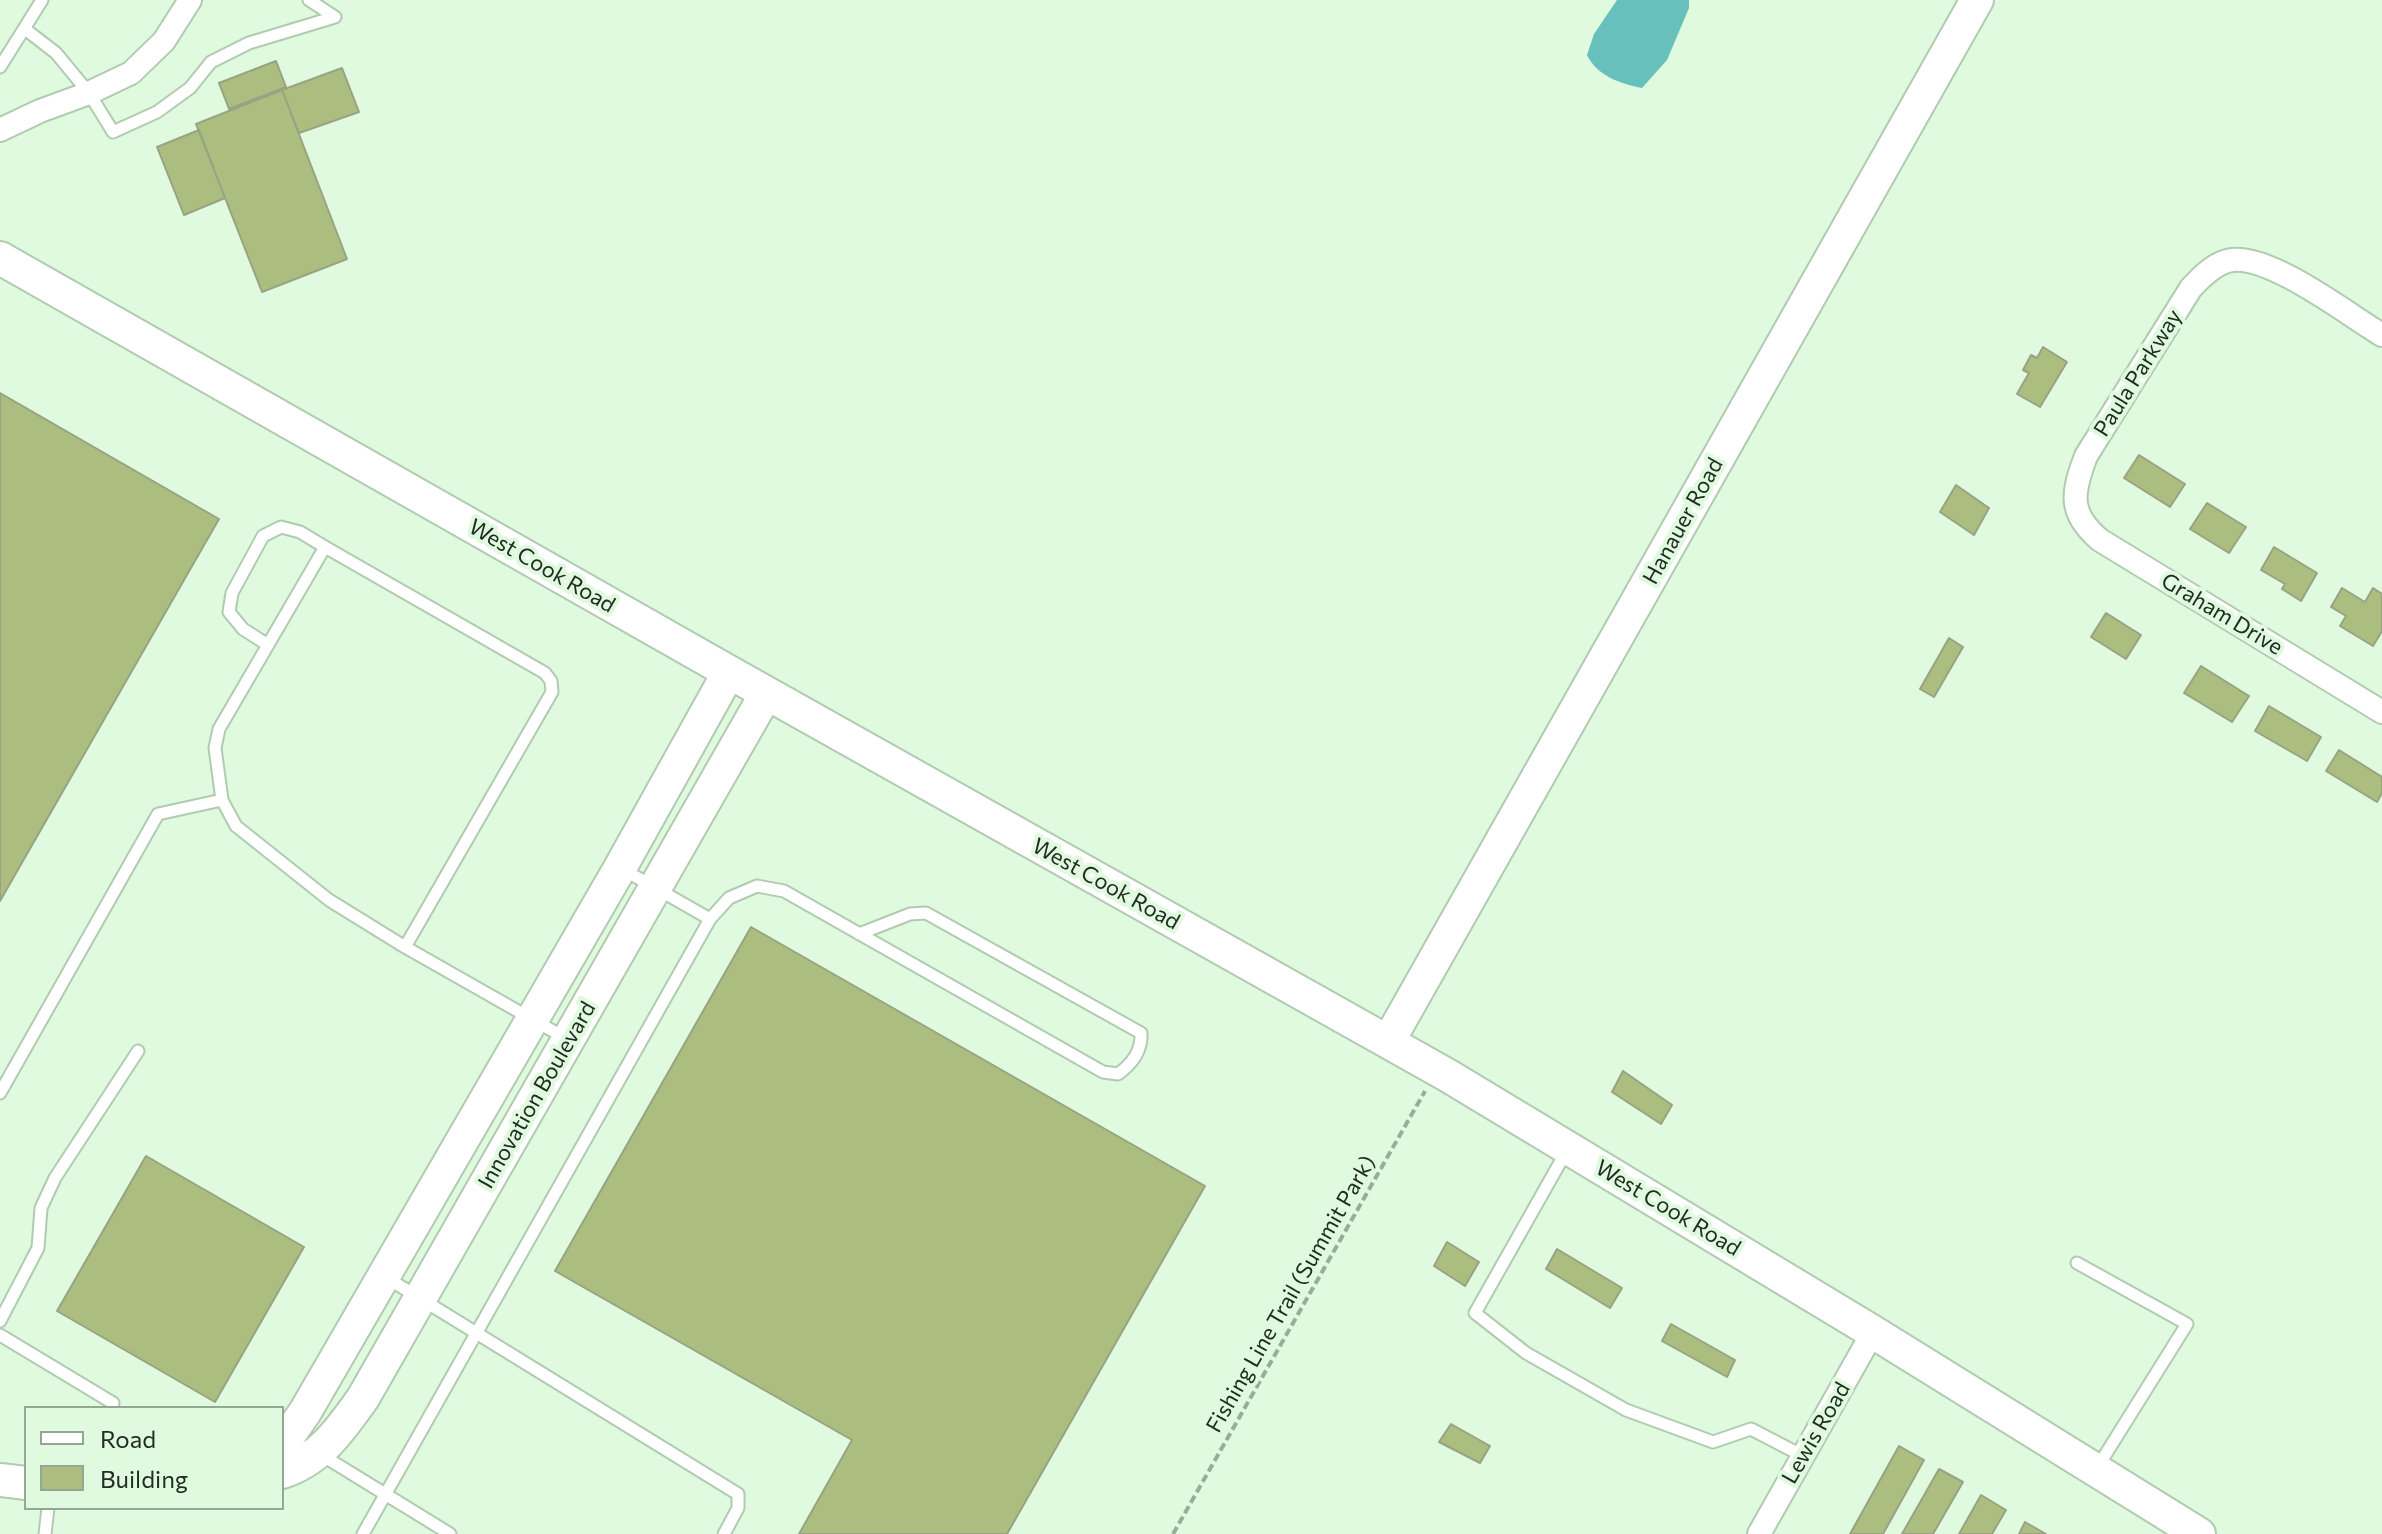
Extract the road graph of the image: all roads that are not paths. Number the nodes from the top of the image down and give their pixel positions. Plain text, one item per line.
1 (42, 0) edge
2 (190, 0) edge
3 (309, 0) edge
4 (1977, 0) edge
5 (25, 29) junction
6 (0, 67) edge
7 (89, 93) junction
8 (0, 130) edge
9 (0, 258) edge
10 (2382, 335) edge
11 (2074, 504) joint
12 (325, 547) junction
13 (268, 645) junction
14 (729, 672) junction
15 (766, 694) junction
16 (2382, 712) edge
17 (222, 800) junction
18 (620, 868) junction
19 (656, 889) junction
20 (710, 919) junction
21 (859, 934) junction
22 (405, 947) junction
23 (533, 1019) junction
24 (568, 1039) junction
25 (1388, 1042) junction
26 (138, 1051) dead end
27 (0, 1093) edge
28 (1568, 1148) junction
29 (2077, 1263) dead end
30 (383, 1276) junction
31 (420, 1299) junction
32 (0, 1321) edge
33 (1873, 1332) junction
34 (475, 1333) junction
35 (0, 1335) edge
36 (113, 1403) dead end
37 (299, 1443) edge
38 (1803, 1456) junction
39 (2096, 1470) junction
40 (284, 1471) edge
41 (0, 1480) edge
42 (24, 1483) edge
43 (385, 1496) junction
44 (48, 1510) edge
45 (45, 1534) edge
46 (363, 1534) edge
47 (450, 1534) edge
48 (724, 1534) edge
49 (1759, 1534) edge
50 (2199, 1534) edge

1 - 5 lane
2 - 7 street
3 - 7 lane
4 - 25 street, Hanauer Road
5 - 6 lane
5 - 7 lane
7 - 8 street
9 - 14 street, West Cook Road
10 - 11 street, Paula Parkway
11 - 16 street, Graham Drive
12 - 13 lane
12 - 13 lane
12 - 22 lane
13 - 17 lane
14 - 15 street, West Cook Road
14 - 18 street, Innovation Boulevard
15 - 19 street, Innovation Boulevard
15 - 25 street, West Cook Road
17 - 22 lane
17 - 27 lane
18 - 19 lane
18 - 23 street, Innovation Boulevard
19 - 20 lane
19 - 24 street, Innovation Boulevard
20 - 21 lane
20 - 34 lane
21 - 21 lane
22 - 23 lane
23 - 24 lane
23 - 30 street, Innovation Boulevard
24 - 31 street, Innovation Boulevard
25 - 28 street, West Cook Road
26 - 32 lane
28 - 33 street, West Cook Road
28 - 38 lane
29 - 39 lane
30 - 31 lane
30 - 37 street, Innovation Boulevard
31 - 34 lane
31 - 37 street, Innovation Boulevard
33 - 38 street, Lewis Road
33 - 39 street, West Cook Road
34 - 43 lane
34 - 48 lane
35 - 36 lane
37 - 40 street, Innovation Boulevard
37 - 43 lane
38 - 49 street, Lewis Road
39 - 50 street, West Cook Road
41 - 42 street
43 - 46 lane
43 - 47 lane
44 - 45 lane

